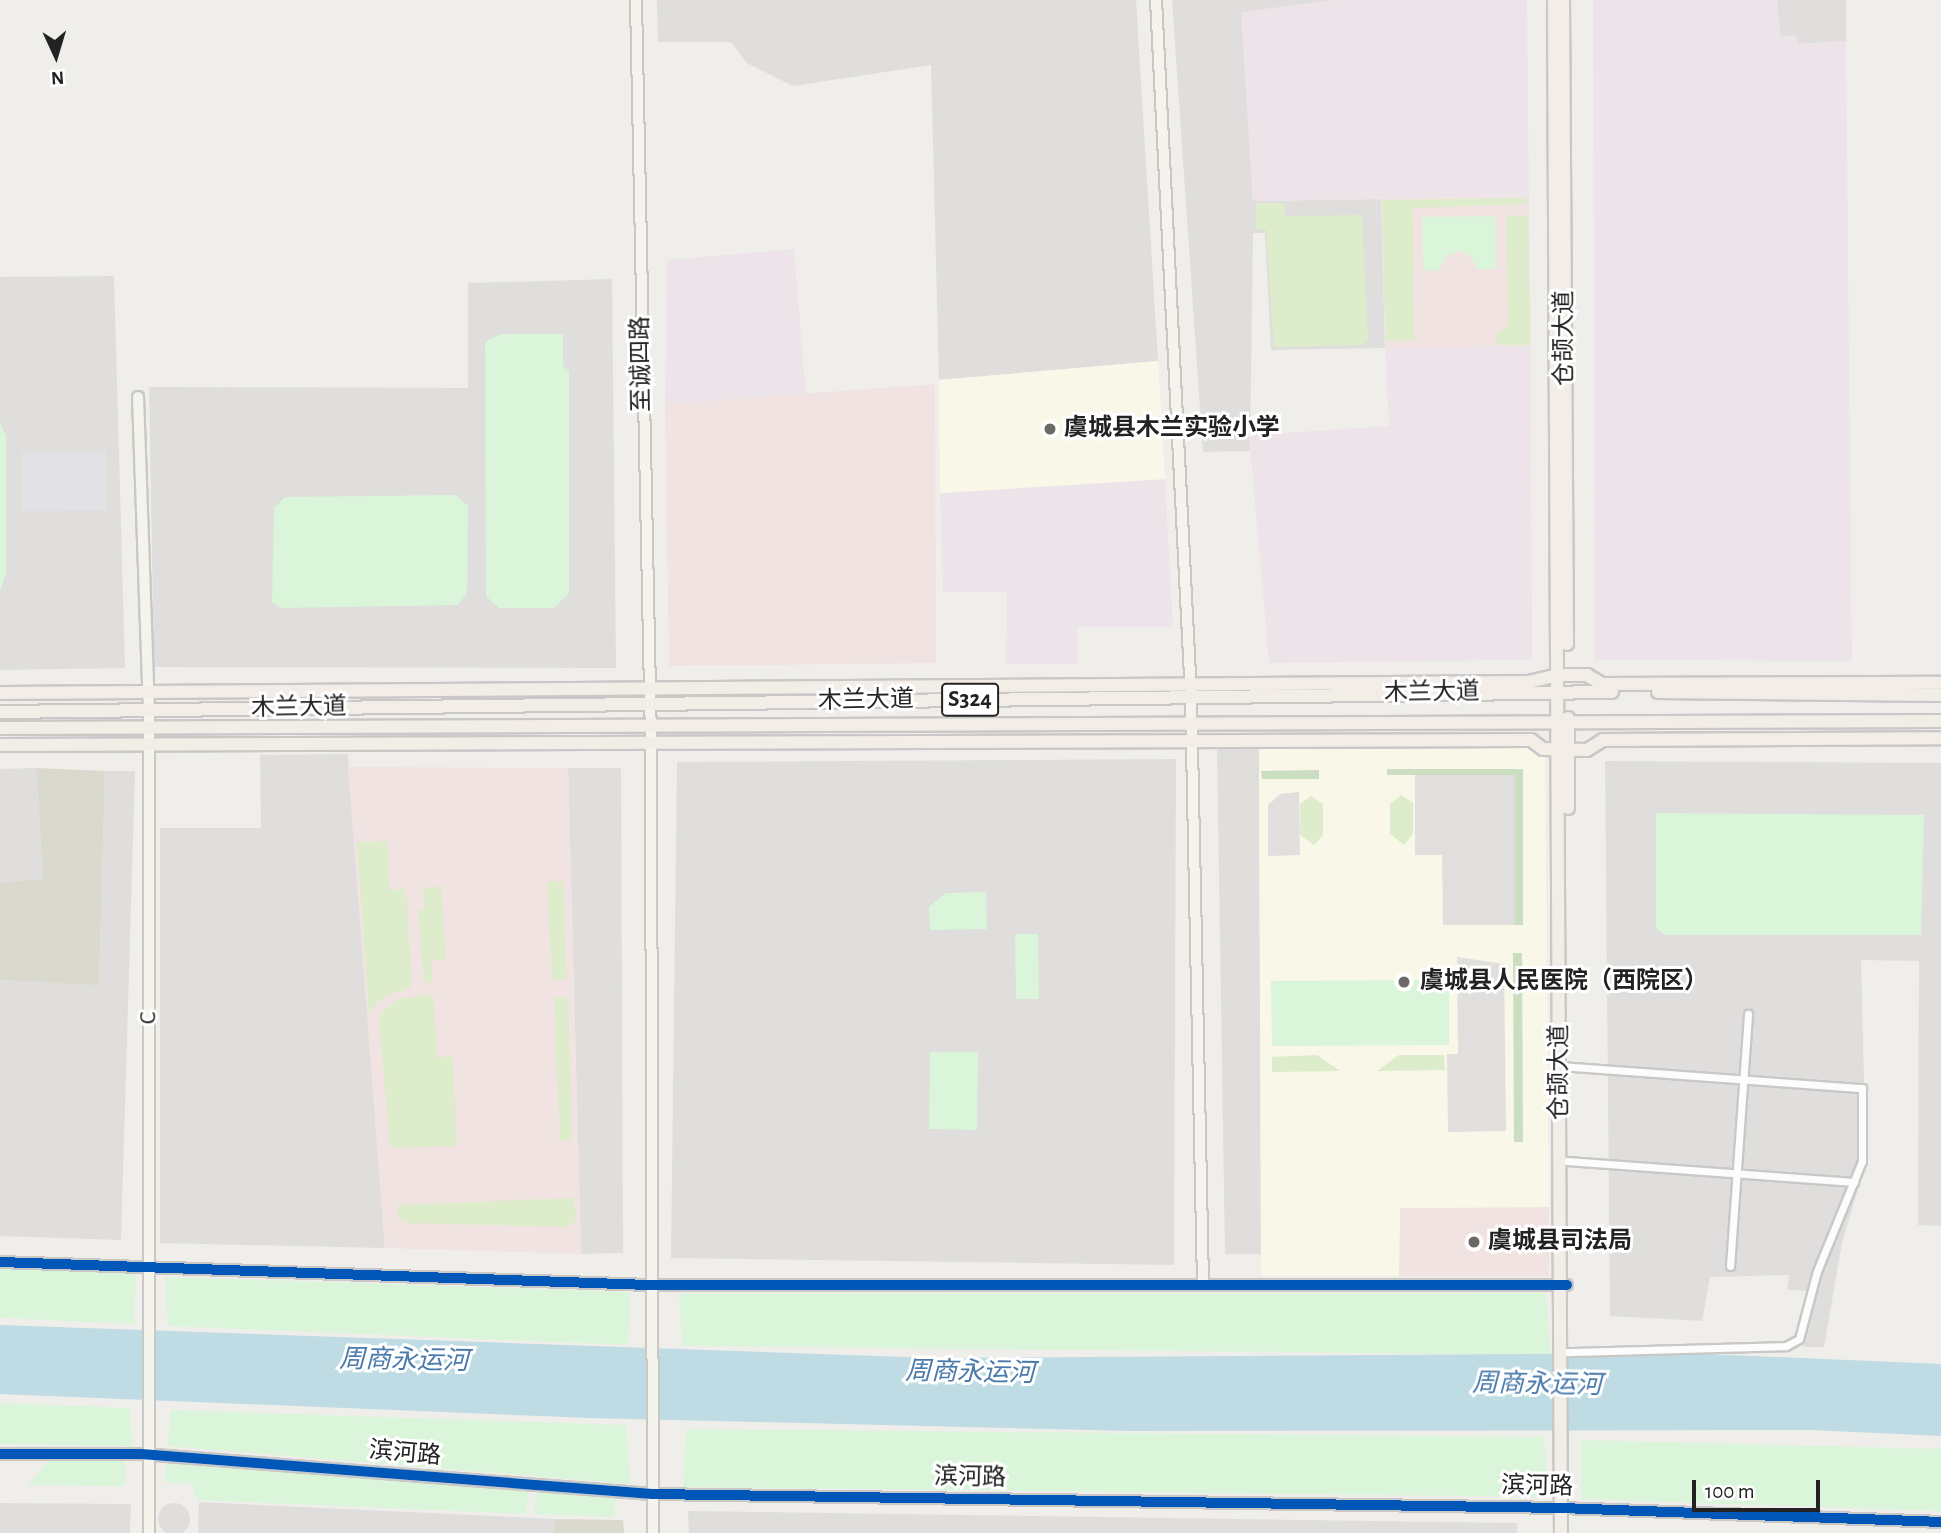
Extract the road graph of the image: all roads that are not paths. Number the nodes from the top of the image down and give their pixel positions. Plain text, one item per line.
1 (636, 0) edge
2 (1156, 0) edge
3 (1554, 0) edge
4 (1563, 0) edge
5 (138, 397) dead end
6 (1563, 675) junction
7 (1941, 683) edge
8 (648, 687) junction
9 (1191, 691) junction
10 (149, 692) junction
11 (1563, 692) junction
12 (0, 693) edge
13 (1941, 695) edge
14 (648, 704) junction
15 (149, 710) junction
16 (0, 712) edge
17 (1941, 721) edge
18 (1563, 723) junction
19 (1191, 724) junction
20 (149, 726) junction
21 (0, 728) edge
22 (650, 728) junction
23 (1941, 738) edge
24 (1192, 742) junction
25 (149, 743) junction
26 (652, 743) junction
27 (0, 744) edge
28 (1564, 749) junction
29 (1748, 1014) dead end
30 (1564, 1067) junction
31 (1744, 1077) junction
32 (1567, 1161) junction
33 (1737, 1173) junction
34 (1854, 1182) junction
35 (0, 1262) edge
36 (1730, 1266) dead end
37 (150, 1268) junction
38 (650, 1285) junction
39 (1203, 1285) junction
40 (1564, 1285) junction
41 (1564, 1352) junction
42 (0, 1454) edge
43 (150, 1454) junction
44 (652, 1494) junction
45 (1565, 1508) junction
46 (1941, 1522) edge
47 (149, 1533) edge
48 (653, 1533) edge
49 (1561, 1533) edge
50 (1569, 1533) edge

1 - 8 street, 至诚四路
2 - 9 street
3 - 6 main road, 仓颉大道
4 - 6 main road, 仓颉大道
5 - 10 street, C
6 - 7 main road
6 - 9 main road
6 - 11 main road, 仓颉大道
8 - 9 main road
8 - 10 main road
8 - 14 street, 至诚四路
9 - 11 main road, 木兰大道 / S324
9 - 14 main road, 木兰大道 / S324
9 - 19 street
10 - 12 main road
10 - 15 street, C
11 - 13 main road, 木兰大道 / S324
11 - 18 main road, 仓颉大道
14 - 15 main road, 木兰大道 / S324
14 - 22 street, 至诚四路
15 - 16 main road, 木兰大道 / S324
15 - 20 street, C
17 - 18 main road, 木兰大道 / S324
18 - 19 main road, 木兰大道 / S324
18 - 28 main road, 仓颉大道
19 - 22 main road, 木兰大道 / S324
19 - 24 street
20 - 21 main road, 木兰大道 / S324
20 - 22 main road, 木兰大道 / S324
20 - 25 street, C
22 - 26 street, 至诚四路
23 - 28 main road
24 - 26 main road
24 - 28 main road
24 - 39 street
25 - 26 main road
25 - 27 main road
25 - 37 street, C
26 - 38 street, 至诚四路
28 - 30 main road, 仓颉大道
29 - 31 street
30 - 31 street
30 - 32 main road, 仓颉大道
30 - 40 main road, 仓颉大道
31 - 33 street
31 - 34 street
32 - 33 street
32 - 40 main road, 仓颉大道
33 - 34 street
33 - 36 street
34 - 41 street
35 - 37 street
37 - 38 street
37 - 43 street, C
38 - 39 street
38 - 44 street, 至诚四路
39 - 40 street
40 - 41 main road, 仓颉大道
41 - 45 main road, 仓颉大道
42 - 43 street, 滨河路
43 - 44 street, 滨河路
43 - 47 street, C
44 - 45 street, 滨河路
44 - 48 street, 至诚四路
45 - 46 street, 滨河路
45 - 49 main road
45 - 50 main road

